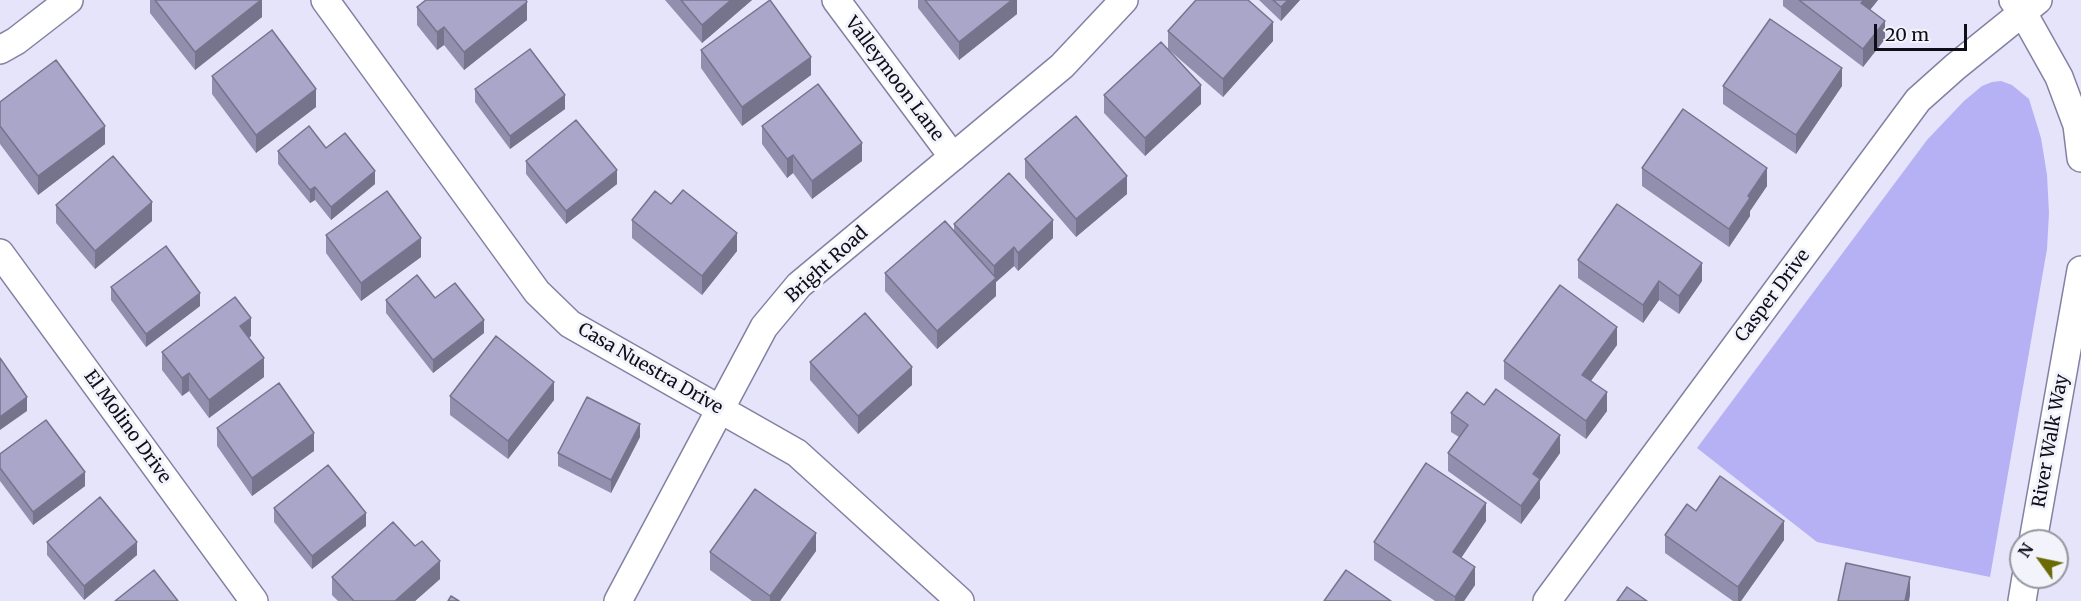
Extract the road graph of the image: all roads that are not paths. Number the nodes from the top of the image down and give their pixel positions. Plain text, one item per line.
1 (69, 0) edge
2 (325, 0) edge
3 (836, 0) edge
4 (1124, 0) edge
5 (2024, 4) edge
6 (0, 50) edge
7 (953, 157) junction
8 (2081, 158) edge
9 (0, 254) edge
10 (2081, 270) edge
11 (721, 410) junction
12 (2034, 529) edge
13 (254, 601) edge
14 (618, 601) edge
15 (960, 601) edge
16 (1547, 601) edge

1 - 6 street
2 - 11 street, Casa Nuestra Drive
3 - 7 street, Valleymoon Lane
4 - 7 street, Bright Road
5 - 8 street
5 - 16 street, Casper Drive
7 - 11 street, Bright Road
9 - 13 street, El Molino Drive
10 - 12 street, River Walk Way
11 - 14 street, Bright Road
11 - 15 street, Casa Nuestra Drive

